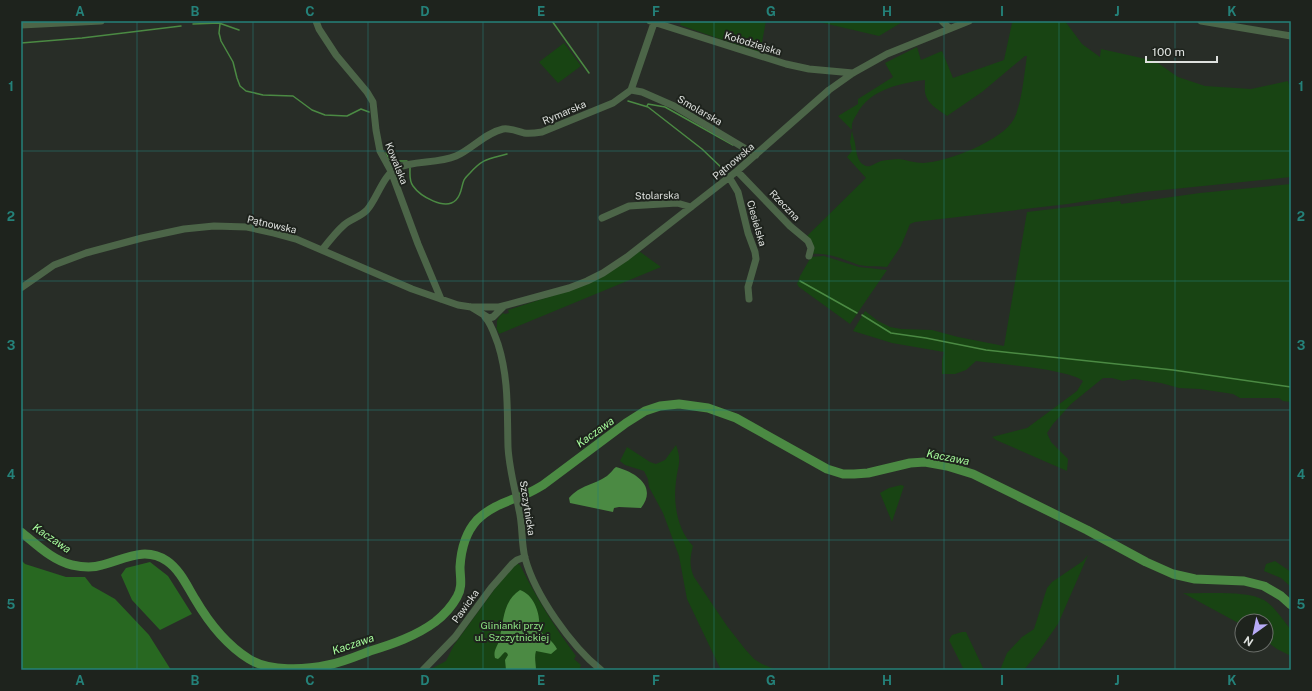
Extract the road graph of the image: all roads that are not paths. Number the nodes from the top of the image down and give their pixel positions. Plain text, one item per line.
1 (101, 21) edge
2 (316, 21) edge
3 (942, 21) edge
4 (968, 21) edge
5 (1201, 21) edge
6 (652, 22) edge
7 (21, 25) edge
8 (949, 28) junction
9 (1291, 36) edge
10 (853, 73) junction
11 (631, 90) junction
12 (756, 155) junction
13 (391, 171) junction
14 (737, 171) junction
15 (729, 177) junction
16 (691, 207) junction
17 (602, 218) dead end
18 (322, 250) junction
19 (809, 256) dead end
20 (21, 288) edge
21 (441, 299) junction
22 (749, 299) dead end
23 (489, 306) junction
24 (505, 306) junction
25 (471, 307) junction
26 (494, 315) junction
27 (484, 316) junction
28 (492, 326) junction
29 (525, 557) junction
30 (423, 670) edge
31 (601, 670) edge

1 - 7 street
2 - 13 street, Kowalska
3 - 8 street
4 - 8 street, Pątnowska
5 - 9 street
6 - 10 street, Kołodziejska
6 - 11 street
8 - 10 street, Pątnowska
10 - 12 street, Pątnowska
11 - 12 street, Smolarska
11 - 13 street, Rymarska
12 - 14 street, Pątnowska
13 - 18 street
13 - 21 street, Kowalska
14 - 15 street, Pątnowska
14 - 19 street, Rzeczna
15 - 16 street, Pątnowska
15 - 22 street, Ciesielska
16 - 17 street, Stolarska
16 - 24 street, Pątnowska
18 - 20 street, Pątnowska
18 - 21 street, Pątnowska
21 - 25 street, Pątnowska
23 - 24 street, Pątnowska
23 - 25 street, Pątnowska
23 - 26 street
23 - 27 street
24 - 26 street, Pątnowska
25 - 27 street, Pątnowska
26 - 27 street
26 - 28 street, Szczytnicka
27 - 28 street, Szczytnicka
28 - 29 street, Szczytnicka
29 - 30 street, Pawicka
29 - 31 street, Szczytnicka

